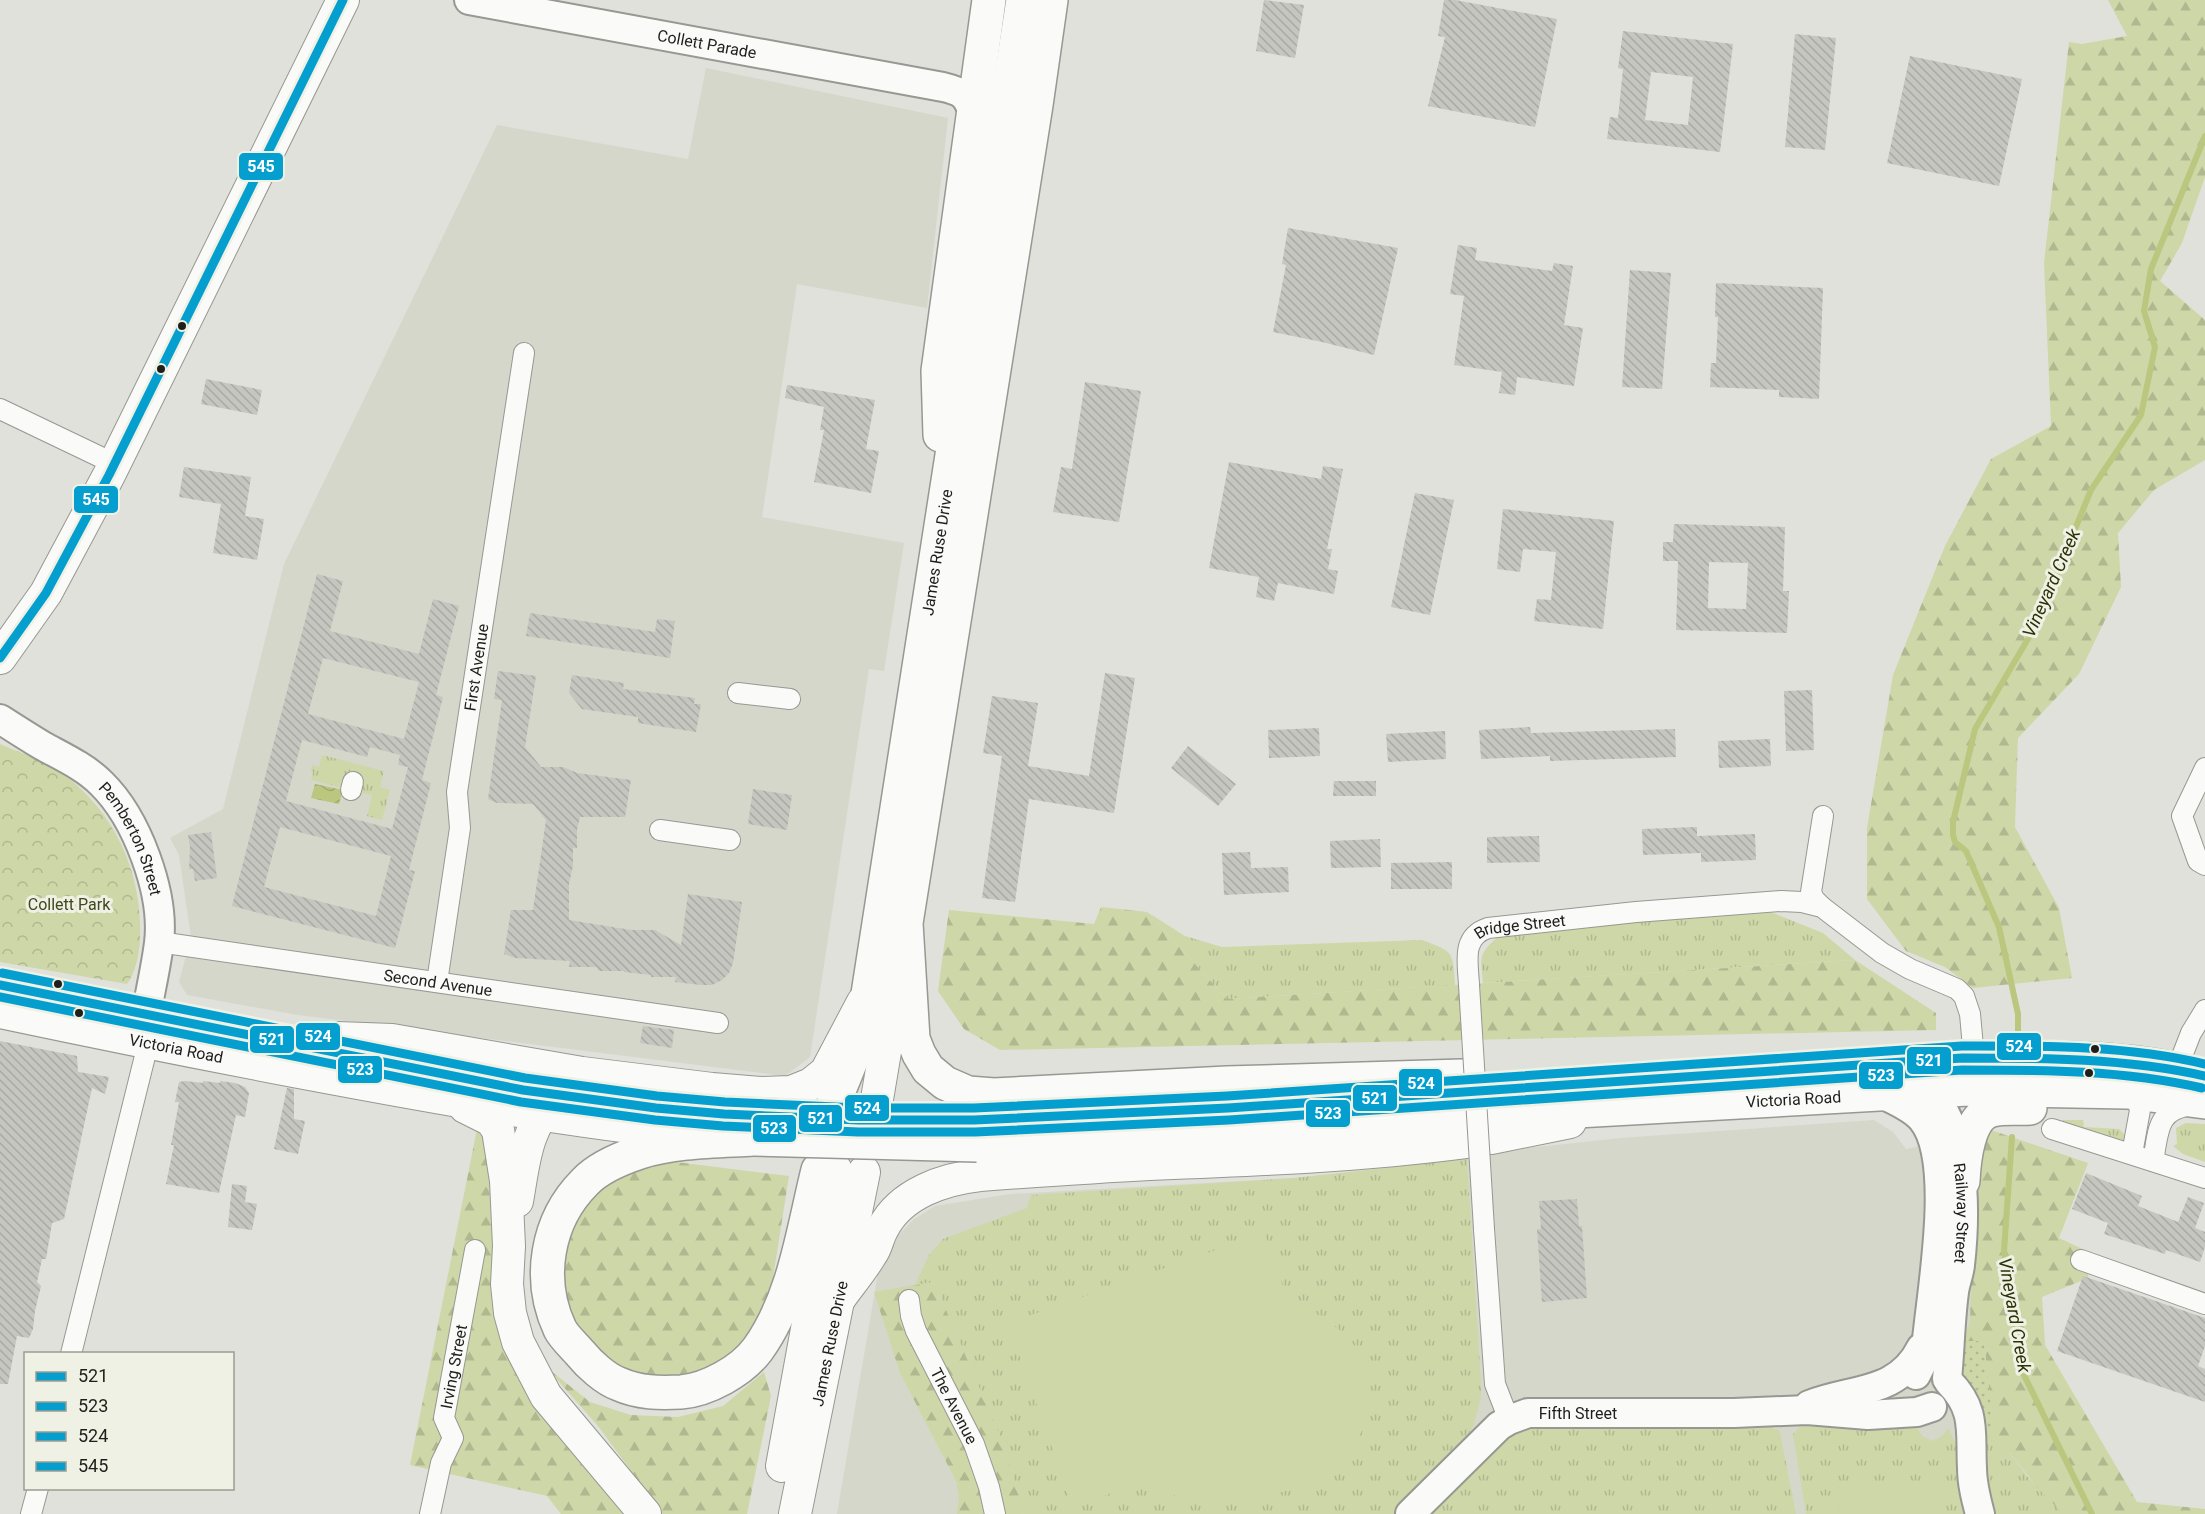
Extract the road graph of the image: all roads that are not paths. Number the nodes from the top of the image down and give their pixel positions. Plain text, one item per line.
1 (343, 0) edge
2 (469, 0) edge
3 (990, 0) edge
4 (1023, 0) edge
5 (1051, 0) edge
6 (980, 67) junction
7 (943, 87) junction
8 (974, 114) junction
9 (524, 353) dead end
10 (0, 409) edge
11 (116, 464) junction
12 (948, 480) junction
13 (0, 658) edge
14 (738, 693) dead end
15 (790, 699) dead end
16 (0, 719) edge
17 (2205, 768) edge
18 (1823, 816) dead end
19 (660, 830) dead end
20 (730, 840) dead end
21 (2205, 865) edge
22 (1822, 907) junction
23 (906, 923) junction
24 (159, 942) junction
25 (437, 982) junction
26 (0, 985) edge
27 (868, 994) junction
28 (2205, 1010) edge
29 (0, 1012) edge
30 (718, 1023) dead end
31 (147, 1030) junction
32 (246, 1035) junction
33 (1968, 1058) junction
34 (1879, 1078) junction
35 (2197, 1092) edge
36 (575, 1098) junction
37 (451, 1101) junction
38 (2133, 1101) junction
39 (852, 1105) joint
40 (1925, 1105) junction
41 (1477, 1106) junction
42 (541, 1115) junction
43 (753, 1127) junction
44 (2052, 1129) dead end
45 (2132, 1154) junction
46 (2153, 1161) junction
47 (840, 1171) junction
48 (2205, 1178) edge
49 (1963, 1181) junction
50 (509, 1246) junction
51 (475, 1250) dead end
52 (2081, 1260) dead end
53 (909, 1300) dead end
54 (837, 1302) junction
55 (2205, 1304) edge
56 (1927, 1334) junction
57 (71, 1352) edge
58 (1914, 1377) junction
59 (1948, 1381) junction
60 (1934, 1407) junction
61 (1792, 1409) junction
62 (1509, 1420) junction
63 (1972, 1469) junction
64 (37, 1490) edge
65 (31, 1514) edge
66 (430, 1514) edge
67 (645, 1514) edge
68 (774, 1514) edge
69 (795, 1514) edge
70 (995, 1514) edge
71 (1410, 1514) edge
72 (1980, 1514) edge

1 - 11 main road
2 - 7 street, Collett Parade
3 - 6 highway
4 - 12 highway, James Ruse Drive
5 - 23 highway, James Ruse Drive
6 - 7 street
6 - 8 highway
7 - 8 street
8 - 12 highway
9 - 25 street, First Avenue
10 - 11 street
11 - 13 main road
12 - 27 highway, James Ruse Drive
14 - 15 street
16 - 24 street, Pemberton Street
17 - 21 street
18 - 22 street
19 - 20 street
22 - 33 street, Bridge Street
22 - 62 street, Bridge Street, bridge
23 - 39 main road, James Ruse Drive
23 - 41 highway
24 - 25 street, Second Avenue
24 - 31 street, Pemberton Street
25 - 30 street, Second Avenue
26 - 31 main road, Victoria Road
27 - 32 main road
27 - 39 highway, James Ruse Drive
28 - 35 street
29 - 31 main road, Victoria Road
31 - 32 main road, Victoria Road
31 - 37 main road, Victoria Road
31 - 57 street, Pemberton Street
32 - 36 main road, Victoria Road
33 - 34 highway, Victoria Road
33 - 35 highway, Victoria Road
33 - 40 street
34 - 40 highway, Victoria Road
34 - 41 highway, Victoria Road
34 - 41 highway, Victoria Road
35 - 38 highway, Victoria Road
35 - 46 street
36 - 42 main road
36 - 43 main road, Victoria Road
37 - 42 main road, Victoria Road
37 - 50 main road
38 - 40 highway, Victoria Road
38 - 45 street
38 - 49 highway
40 - 49 street, Railway Street
40 - 56 street, Railway Street
41 - 43 highway, Victoria Road, bridge
41 - 54 main road
42 - 43 main road, Victoria Road
42 - 50 main road
43 - 47 highway
44 - 45 street
45 - 46 street
46 - 48 street
47 - 54 main road, James Ruse Drive
47 - 68 main road, James Ruse Drive
49 - 59 street, Railway Street
50 - 67 main road
51 - 66 street, Irving Street
52 - 55 street
53 - 70 street, The Avenue
54 - 69 main road, James Ruse Drive
56 - 58 street, Railway Street
56 - 61 street
58 - 59 street
58 - 60 street
58 - 61 street, Fifth Street
59 - 60 street
59 - 63 street
60 - 61 street, Fifth Street
60 - 63 street
61 - 62 street, Fifth Street
62 - 71 street, Fifth Street
63 - 72 street
64 - 65 street

